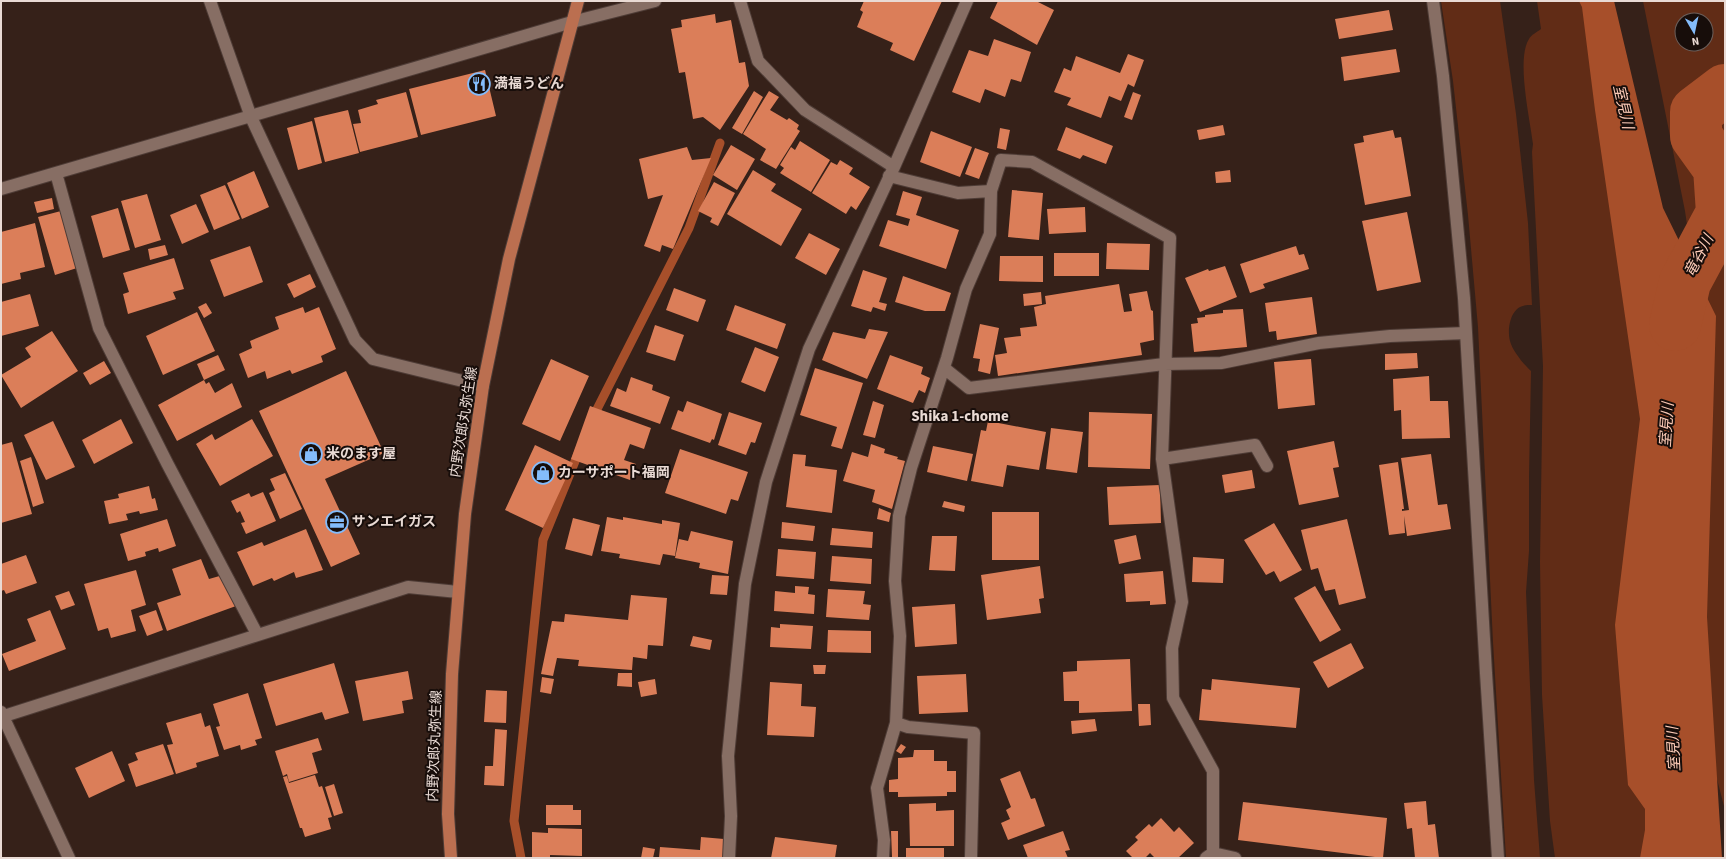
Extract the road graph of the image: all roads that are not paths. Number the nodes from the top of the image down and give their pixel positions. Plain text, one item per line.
1 (210, 1) edge
2 (578, 1) edge
3 (655, 1) edge
4 (740, 1) edge
5 (967, 1) edge
6 (1433, 1) edge
7 (572, 22) junction
8 (251, 117) junction
9 (891, 171) junction
10 (56, 173) junction
11 (1, 189) edge
12 (990, 191) junction
13 (1466, 333) junction
14 (1164, 364) junction
15 (944, 368) junction
16 (483, 386) junction
17 (1162, 459) junction
18 (1267, 466) dead end
19 (458, 592) junction
20 (257, 634) junction
21 (2, 715) edge
22 (896, 723) junction
23 (1209, 855) edge
24 (69, 858) edge
25 (451, 858) edge
26 (729, 858) edge
27 (883, 858) edge
28 (971, 858) edge
29 (1234, 858) edge
30 (1498, 858) edge

1 - 8 street
2 - 7 main road, 内野次郎丸弥生線
3 - 7 street
4 - 9 street
5 - 9 street
6 - 13 street
7 - 8 street
7 - 16 main road, 内野次郎丸弥生線
8 - 10 street
8 - 16 street
9 - 12 street
9 - 26 street
10 - 11 street
10 - 20 street
12 - 14 street
12 - 15 street
13 - 14 street
13 - 30 street
14 - 15 street
14 - 17 street
15 - 22 street
16 - 19 main road, 内野次郎丸弥生線
17 - 18 street
17 - 23 street
19 - 20 street
19 - 25 main road, 内野次郎丸弥生線
20 - 21 street
21 - 24 street
22 - 27 street
22 - 28 street
23 - 29 street

